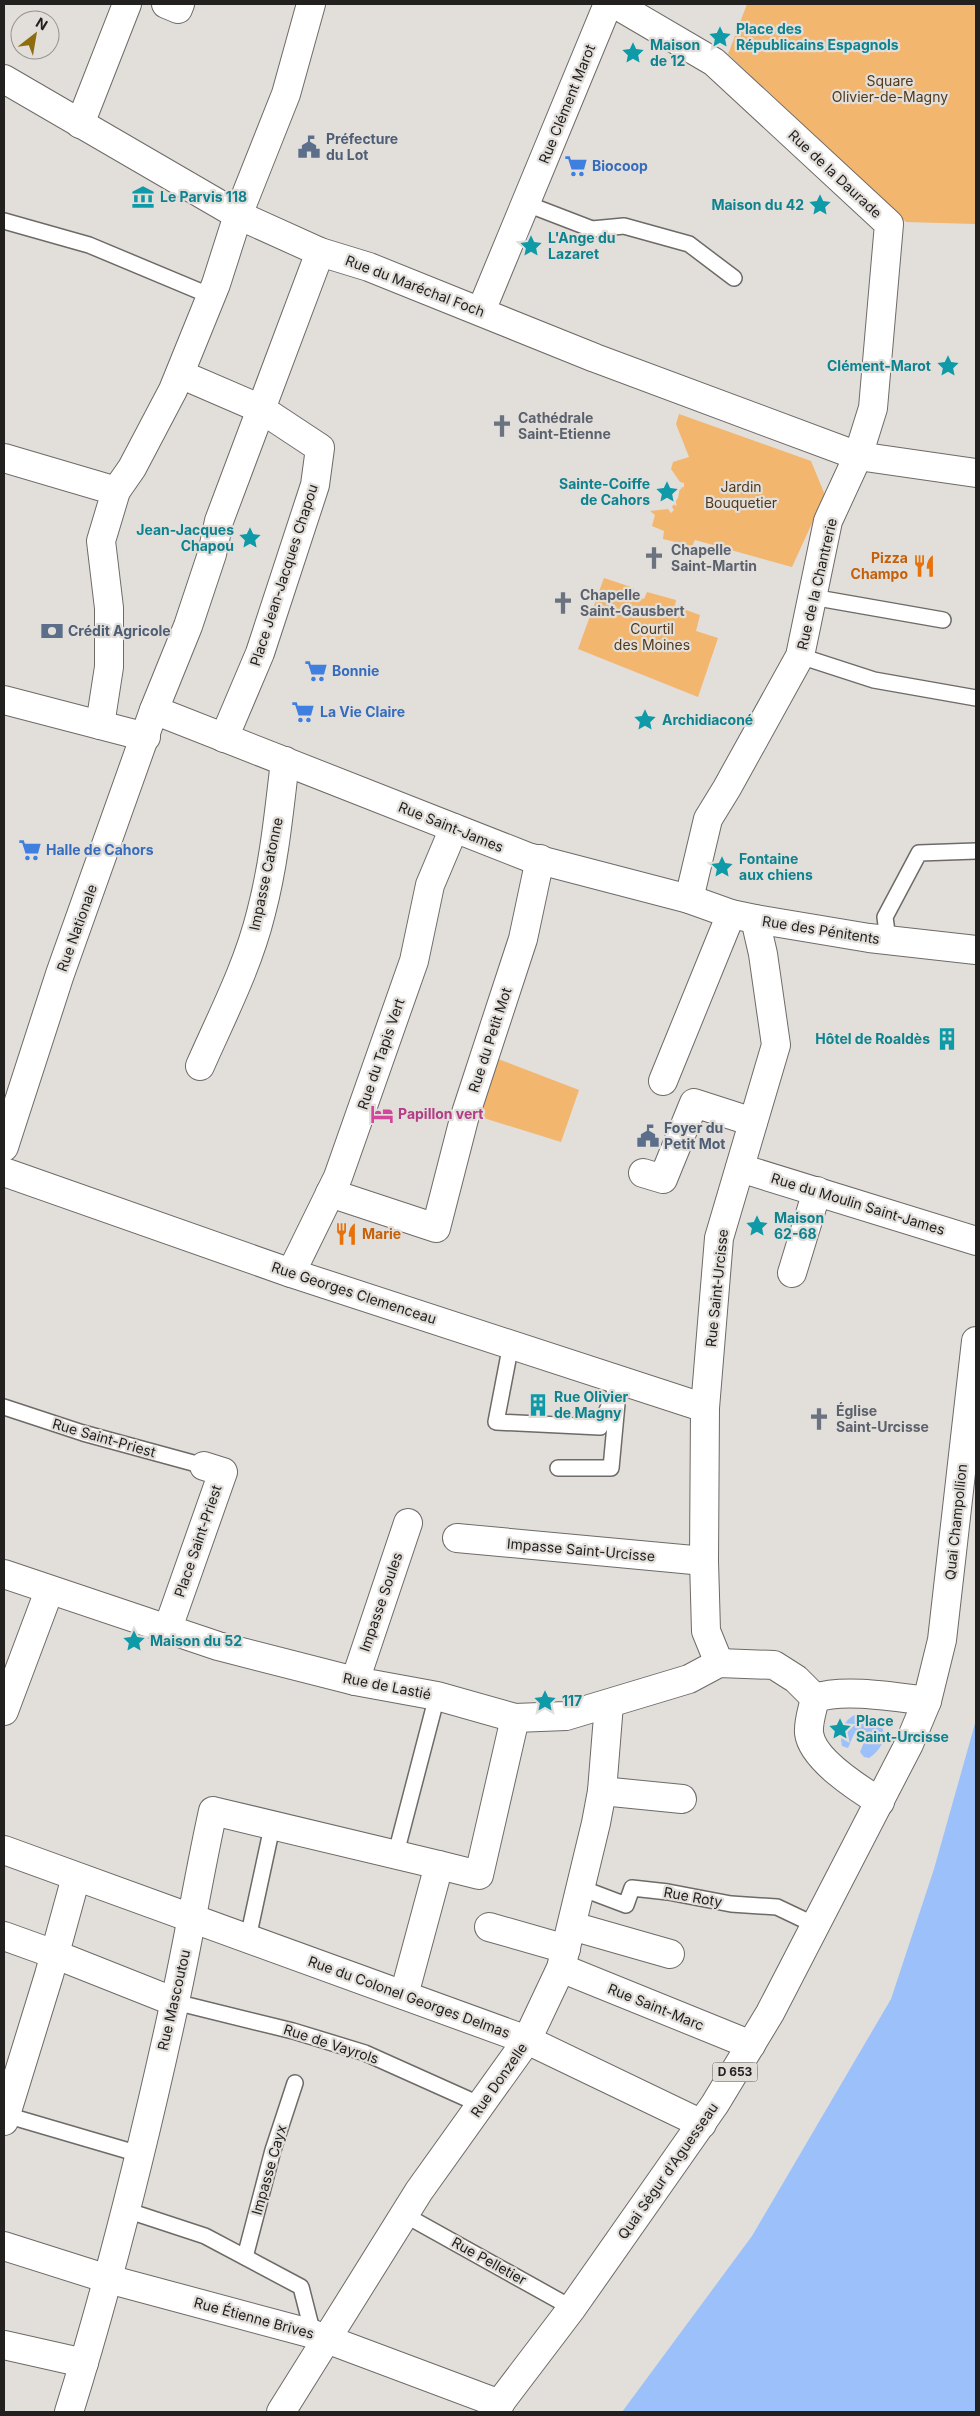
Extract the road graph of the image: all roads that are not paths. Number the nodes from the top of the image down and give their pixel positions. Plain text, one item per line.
1 (127, 4) edge
2 (166, 4) edge
3 (180, 4) edge
4 (311, 4) edge
5 (608, 4) edge
6 (615, 4) edge
7 (4, 79) edge
8 (80, 124) junction
9 (527, 204) junction
10 (238, 215) junction
11 (4, 222) edge
12 (320, 252) junction
13 (734, 278) dead end
14 (211, 296) junction
15 (481, 311) junction
16 (180, 374) junction
17 (261, 409) junction
18 (852, 454) junction
19 (4, 458) edge
20 (976, 474) edge
21 (116, 491) junction
22 (812, 597) junction
23 (943, 620) dead end
24 (800, 656) junction
25 (976, 698) edge
26 (4, 700) edge
27 (154, 710) junction
28 (100, 725) junction
29 (146, 737) junction
30 (224, 738) junction
31 (285, 762) junction
32 (454, 828) junction
33 (976, 850) edge
34 (540, 860) junction
35 (689, 899) junction
36 (743, 917) junction
37 (888, 940) junction
38 (976, 950) edge
39 (200, 1066) dead end
40 (663, 1081) dead end
41 (753, 1122) junction
42 (4, 1146) edge
43 (740, 1168) junction
44 (4, 1172) edge
45 (644, 1173) dead end
46 (817, 1191) junction
47 (330, 1193) junction
48 (976, 1241) edge
49 (291, 1273) junction
50 (792, 1273) dead end
51 (976, 1341) edge
52 (511, 1344) junction
53 (620, 1380) junction
54 (4, 1407) edge
55 (705, 1408) junction
56 (204, 1466) joint
57 (558, 1468) dead end
58 (408, 1523) dead end
59 (457, 1538) dead end
60 (704, 1561) junction
61 (4, 1574) edge
62 (49, 1591) junction
63 (168, 1628) junction
64 (719, 1663) junction
65 (355, 1681) junction
66 (437, 1696) junction
67 (815, 1698) junction
68 (926, 1701) junction
69 (609, 1704) junction
70 (4, 1711) edge
71 (515, 1718) junction
72 (602, 1791) junction
73 (682, 1799) dead end
74 (880, 1802) junction
75 (272, 1827) junction
76 (4, 1850) edge
77 (396, 1853) junction
78 (439, 1865) junction
79 (76, 1877) junction
80 (580, 1888) junction
81 (192, 1920) junction
82 (817, 1926) junction
83 (489, 1927) dead end
84 (4, 1936) edge
85 (248, 1938) junction
86 (566, 1948) junction
87 (670, 1954) dead end
88 (52, 1964) junction
89 (404, 1995) junction
90 (175, 2002) junction
91 (527, 2040) junction
92 (751, 2045) junction
93 (295, 2083) dead end
94 (481, 2105) junction
95 (5, 2118) edge
96 (702, 2124) junction
97 (139, 2154) junction
98 (126, 2210) junction
99 (405, 2215) junction
100 (4, 2246) edge
101 (245, 2257) junction
102 (108, 2279) junction
103 (572, 2308) junction
104 (321, 2336) junction
105 (4, 2345) edge
106 (84, 2363) junction
107 (497, 2408) edge
108 (69, 2412) edge
109 (281, 2412) edge

1 - 8 street
2 - 3 street
4 - 10 street
5 - 9 street, Rue Clément Marot
6 - 18 street, Rue de la Daurade
7 - 8 street, Rue du Maréchal Foch
8 - 10 street, Rue du Maréchal Foch
9 - 13 lane
9 - 15 street, Rue Clément Marot
10 - 12 street, Rue du Maréchal Foch
10 - 14 street
11 - 14 lane
12 - 15 street, Rue du Maréchal Foch
12 - 17 street
14 - 16 street
15 - 18 street, Rue du Maréchal Foch
16 - 17 street, Place Jean-Jacques Chapou
16 - 21 street
17 - 27 street
17 - 30 street, Place Jean-Jacques Chapou
18 - 20 street, Rue du Maréchal Foch
18 - 22 street, Rue de la Chantrerie
19 - 21 street
21 - 28 street
22 - 23 lane
22 - 24 street, Rue de la Chantrerie
24 - 25 lane
24 - 35 street, Rue de la Chantrerie
26 - 28 street
27 - 29 street, Rue Nationale
27 - 30 street, Rue Saint-James
28 - 29 street
29 - 42 street, Rue Nationale
30 - 31 street, Rue Saint-James
31 - 32 street, Rue Saint-James
31 - 39 street, Impasse Catonne
32 - 34 street, Rue Saint-James
32 - 47 street, Rue du Tapis Vert
33 - 37 lane
34 - 35 street, Rue Saint-James
34 - 47 street, Rue du Petit Mot
35 - 36 street, Rue Saint-James
36 - 37 street, Rue des Pénitents
36 - 40 street
36 - 41 street, Rue Saint-Urcisse
37 - 38 street, Rue des Pénitents
41 - 43 street, Rue Saint-Urcisse
41 - 45 street
43 - 46 street, Rue du Moulin Saint-James
43 - 55 street, Rue Saint-Urcisse
44 - 49 street, Rue Georges Clemenceau
46 - 48 street, Rue du Moulin Saint-James
46 - 50 street
47 - 49 street, Rue du Tapis Vert
49 - 52 street, Rue Georges Clemenceau
51 - 68 street, Quai Champollion / D 653
52 - 53 street, Rue Georges Clemenceau
52 - 53 lane
53 - 55 street, Rue Georges Clemenceau
53 - 57 lane
54 - 56 lane, Rue Saint-Priest
55 - 60 street, Rue Saint-Urcisse
56 - 63 street, Place Saint-Priest
58 - 65 street, Impasse Soules
59 - 60 street, Impasse Saint-Urcisse
60 - 64 street, Rue Saint-Urcisse
61 - 62 street, Rue de Lastié
62 - 63 street, Rue de Lastié
62 - 70 street
63 - 65 street, Rue de Lastié
64 - 67 street
64 - 69 street, Rue de Lastié
65 - 66 street, Rue de Lastié
66 - 71 street, Rue de Lastié
66 - 77 lane
67 - 68 street
67 - 74 street
68 - 74 street, Quai Ségur d'Aguesseau / D 653
69 - 71 street, Rue de Lastié
69 - 72 street, Rue Donzelle
71 - 78 street, Rue Mascoutou
72 - 73 street
72 - 80 street, Rue Donzelle
74 - 82 street, Quai Ségur d'Aguesseau / D 653
75 - 77 street, Rue Mascoutou
75 - 81 street, Rue Mascoutou
75 - 85 lane
76 - 79 street, Rue du Colonel Georges Delmas
77 - 78 street, Rue Mascoutou
78 - 89 street
79 - 81 street, Rue du Colonel Georges Delmas
79 - 88 street
80 - 82 lane, Rue Roty
80 - 86 street, Rue Donzelle
81 - 85 street, Rue du Colonel Georges Delmas
81 - 90 street, Rue Mascoutou
82 - 92 street, Quai Ségur d'Aguesseau / D 653
83 - 86 street
84 - 88 street
85 - 89 street, Rue du Colonel Georges Delmas
86 - 87 street
86 - 91 street, Rue Donzelle
86 - 92 street, Rue Saint-Marc
88 - 90 street
88 - 95 street
89 - 91 street, Rue du Colonel Georges Delmas
90 - 94 lane, Rue de Vayrols
90 - 97 street, Rue Mascoutou
91 - 94 street, Rue Donzelle
91 - 96 street, Rue du Colonel Georges Delmas
92 - 96 street, Quai Ségur d'Aguesseau / D 653
93 - 101 lane, Impasse Cayx
94 - 99 street, Rue Donzelle
95 - 97 lane
96 - 103 street, Quai Ségur d'Aguesseau / D 653
97 - 98 street, Rue Mascoutou
98 - 101 lane
98 - 102 street, Rue Mascoutou
99 - 103 lane, Rue Pelletier
99 - 104 street, Rue Donzelle
100 - 102 street, Rue Étienne Brives
101 - 104 lane
102 - 104 street, Rue Étienne Brives
102 - 106 street, Rue Mascoutou
103 - 107 street, Quai Ségur d'Aguesseau / D 653
104 - 107 street, Rue Étienne Brives
104 - 109 street, Rue Donzelle
105 - 106 street
106 - 108 street, Rue Mascoutou

